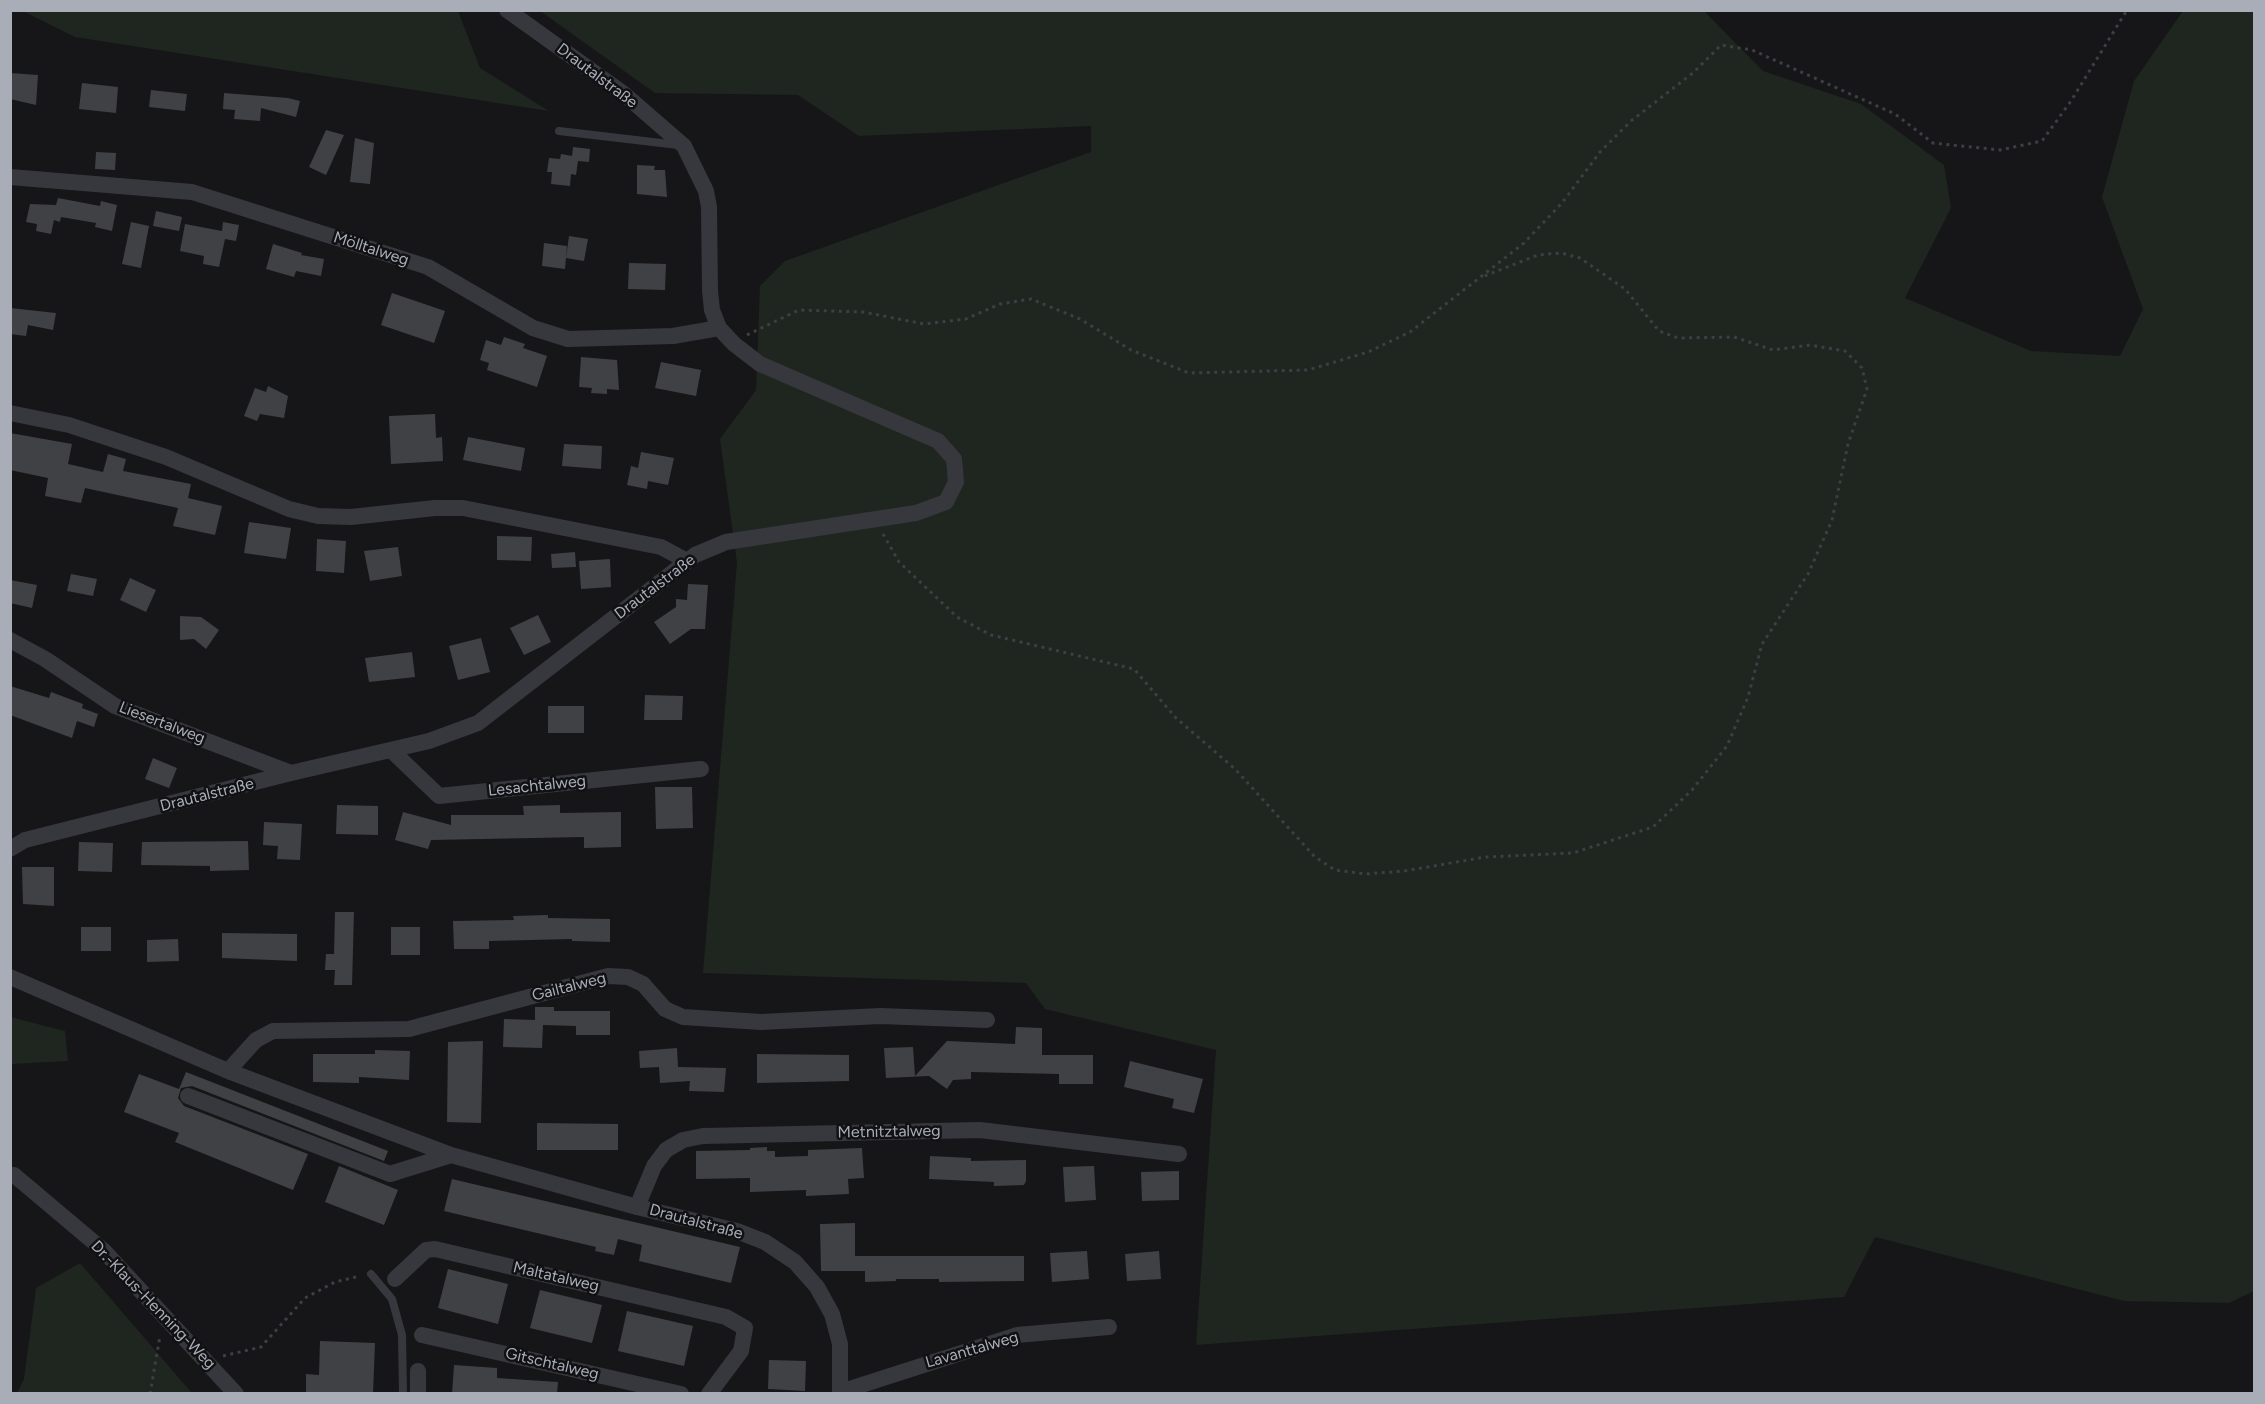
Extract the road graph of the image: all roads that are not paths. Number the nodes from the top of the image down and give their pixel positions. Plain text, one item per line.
1 (507, 10) edge
2 (559, 131) dead end
3 (684, 146) junction
4 (10, 177) edge
5 (719, 328) junction
6 (10, 413) edge
7 (687, 561) junction
8 (10, 640) edge
9 (391, 750) junction
10 (701, 770) dead end
11 (291, 773) junction
12 (10, 849) edge
13 (10, 977) edge
14 (987, 1020) dead end
15 (228, 1071) junction
16 (188, 1096) dead end
17 (1179, 1154) dead end
18 (451, 1155) junction
19 (10, 1175) edge
20 (637, 1207) junction
21 (371, 1274) road end
22 (395, 1279) dead end
23 (1108, 1327) dead end
24 (422, 1335) dead end
25 (418, 1371) dead end
26 (840, 1393) edge
27 (236, 1394) edge
28 (403, 1394) edge
29 (418, 1394) edge
30 (681, 1394) edge
31 (709, 1394) edge

1 - 3 street, Drautalstraße
2 - 3 lane
3 - 5 street, Drautalstraße
4 - 5 street, Mölltalweg
5 - 7 street, Drautalstraße
6 - 7 street
7 - 9 street, Drautalstraße
8 - 11 street, Liesertalweg
9 - 10 street, Lesachtalweg
9 - 11 street, Drautalstraße
11 - 12 street, Drautalstraße
13 - 15 street, Drautalstraße
14 - 15 street, Gailtalweg
15 - 18 street, Drautalstraße
16 - 18 street
17 - 20 street, Metnitztalweg
18 - 20 street, Drautalstraße
19 - 27 street, Dr.-Klaus-Henning-Weg
20 - 26 street, Drautalstraße
21 - 28 lane
22 - 31 street, Maltatalweg
23 - 26 street, Lavanttalweg
24 - 30 street, Gitschtalweg
25 - 29 street

